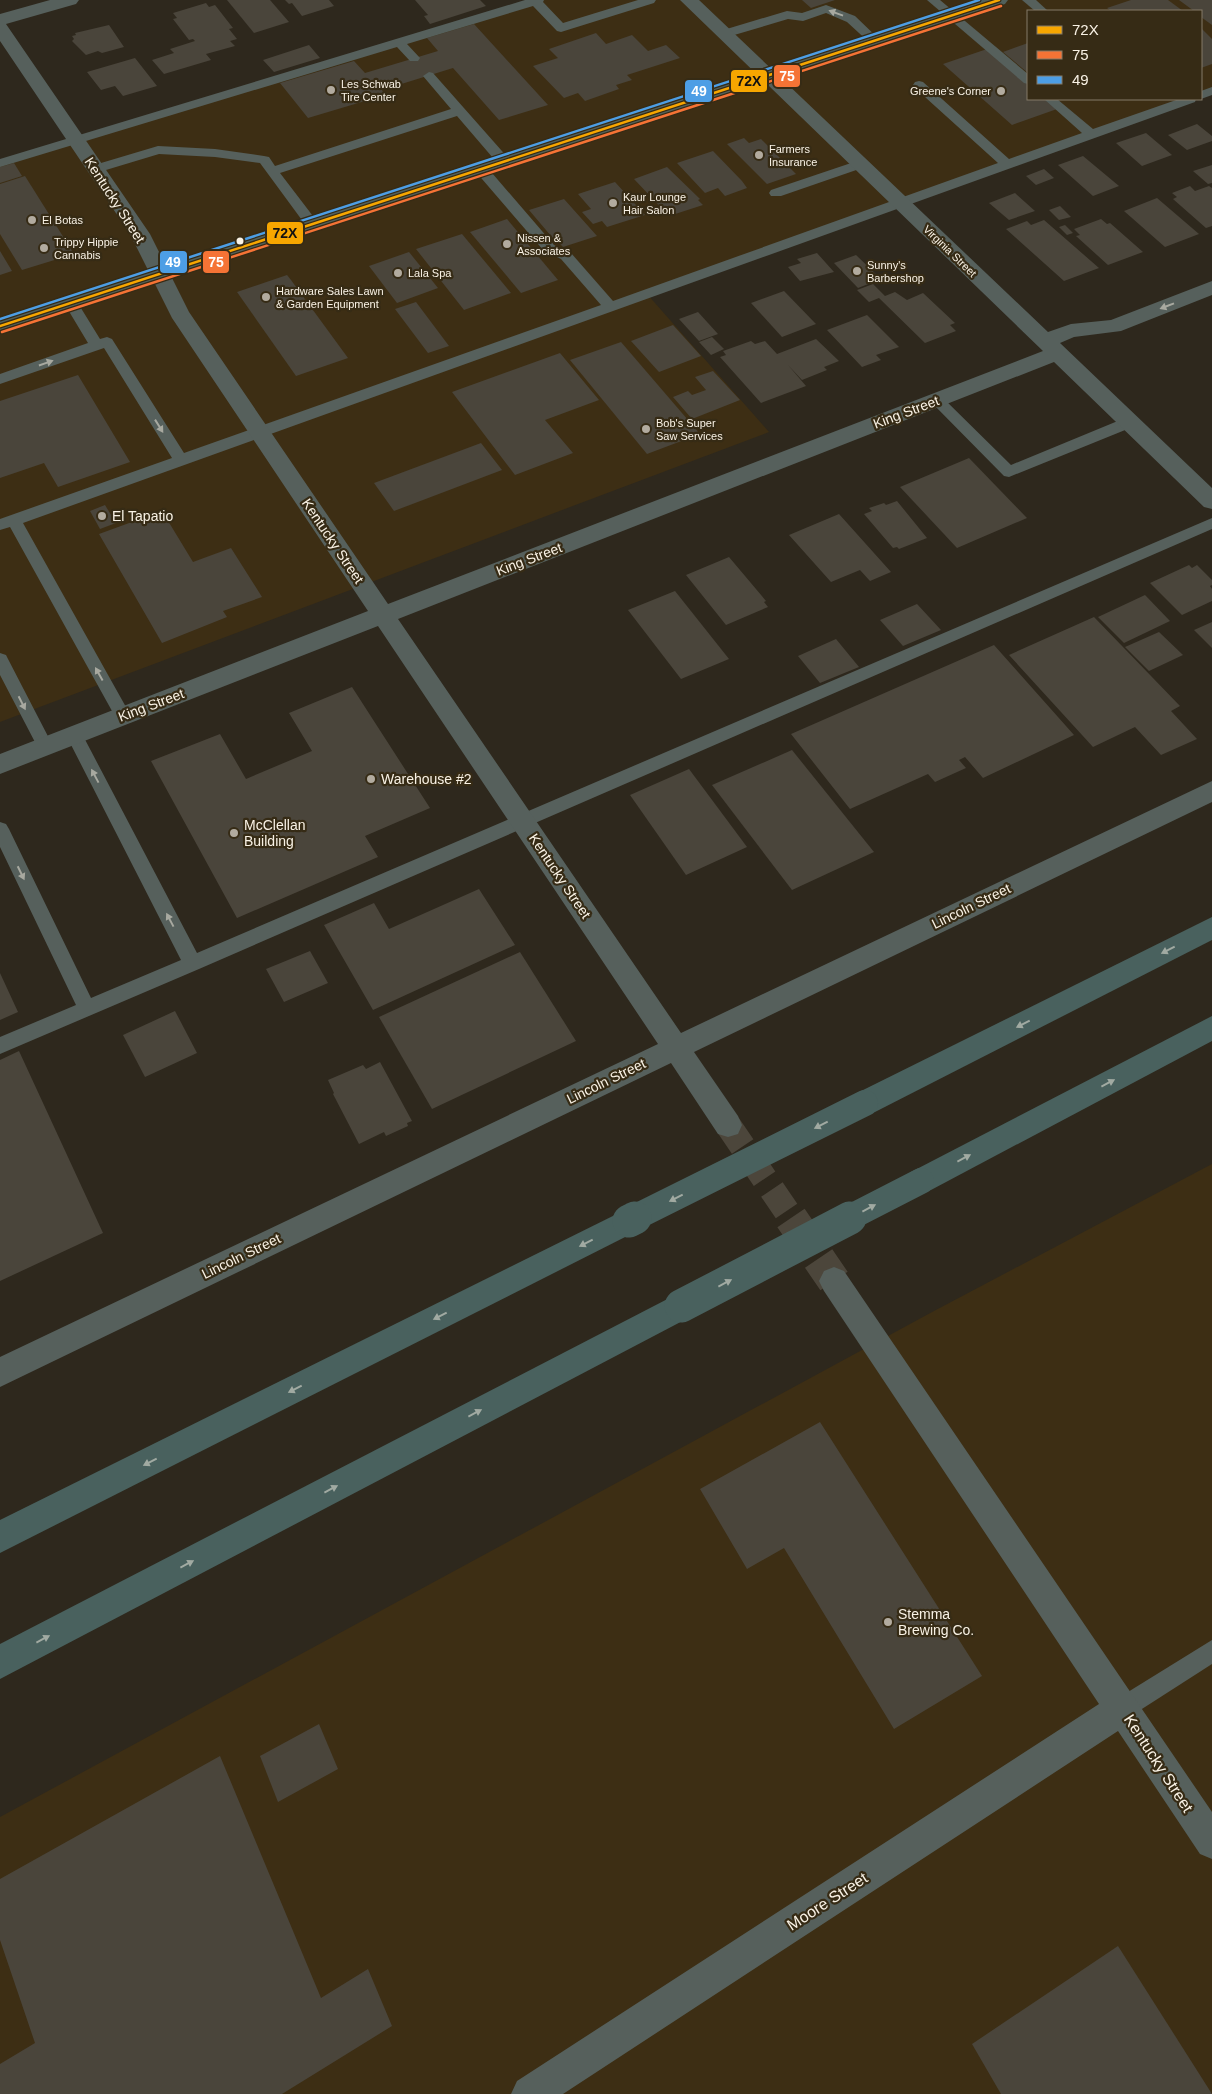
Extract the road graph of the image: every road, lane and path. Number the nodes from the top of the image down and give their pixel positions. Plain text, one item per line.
1 (70, 0) edge
2 (536, 0) edge
3 (650, 0) edge
4 (689, 0) edge
5 (933, 0) edge
6 (999, 0) edge
7 (1028, 0) edge
8 (1041, 10) edge
9 (787, 15) joint
10 (952, 16) junction
11 (0, 20) edge
12 (0, 28) edge
13 (724, 34) junction
14 (875, 40) junction
15 (399, 42) junction
16 (414, 58) dead end
17 (429, 76) dead end
18 (768, 76) junction
19 (1027, 79) edge
20 (919, 85) dead end
21 (1051, 100) edge
22 (1150, 100) edge
23 (1187, 100) edge
24 (1162, 109) junction
25 (460, 111) junction
26 (1092, 134) junction
27 (76, 140) junction
28 (504, 162) junction
29 (0, 163) edge
30 (860, 164) junction
31 (1007, 164) junction
32 (96, 169) junction
33 (481, 169) junction
34 (272, 171) junction
35 (776, 193) dead end
36 (900, 203) junction
37 (312, 224) junction
38 (160, 274) junction
39 (1212, 288) edge
40 (71, 303) junction
41 (611, 306) junction
42 (0, 326) edge
43 (97, 346) junction
44 (1051, 347) junction
45 (0, 379) edge
46 (937, 400) junction
47 (1130, 422) junction
48 (259, 432) junction
49 (181, 460) junction
50 (1212, 501) edge
51 (7, 523) edge
52 (1212, 523) edge
53 (384, 615) junction
54 (0, 659) edge
55 (123, 716) junction
56 (74, 735) junction
57 (45, 746) junction
58 (0, 764) edge
59 (1212, 791) edge
60 (523, 821) junction
61 (0, 829) edge
62 (1212, 928) edge
63 (193, 964) junction
64 (87, 1009) junction
65 (1212, 1028) edge
66 (0, 1046) edge
67 (676, 1048) junction
68 (728, 1124) tunnel mouth
69 (834, 1281) tunnel mouth
70 (0, 1372) edge
71 (0, 1537) edge
72 (1212, 1652) edge
73 (0, 1662) edge
74 (1123, 1708) junction
75 (1212, 1842) edge
76 (530, 2094) edge

1 - 11 street
2 - 3 lane
2 - 15 lane
4 - 13 street, Virginia Street
5 - 10 lane
6 - 10 main road
7 - 8 lane
9 - 13 lane
14 -> 9 lane
10 - 14 main road
10 - 19 lane
12 - 27 street, Kentucky Street
13 - 18 street, Virginia Street
14 - 18 main road
15 - 16 lane
15 - 27 lane
17 - 25 lane
18 - 28 main road
18 - 30 street, Virginia Street
20 - 31 lane
21 - 26 lane
22 - 24 lane
23 - 24 lane
24 - 26 lane
25 - 28 lane
25 - 34 lane
26 - 31 lane
27 - 29 lane
27 - 32 street, Kentucky Street
28 - 33 main road
30 - 35 lane
30 - 36 street, Virginia Street
31 - 36 lane
32 - 34 lane
32 - 38 street, Kentucky Street
33 - 37 main road
33 - 41 lane
34 - 37 lane
36 - 41 lane
36 - 44 street, Virginia Street
37 - 38 main road
38 - 40 main road
38 - 48 street, Kentucky Street
39 -> 44 street, King Street
40 - 42 main road
40 - 43 lane
41 - 48 lane
45 -> 43 lane
43 -> 49 lane
44 - 46 street, King Street
44 - 47 street, Virginia Street
46 - 47 lane
46 - 53 street, King Street
47 - 50 street, Virginia Street
48 - 49 lane
48 - 53 street, Kentucky Street
49 - 51 lane
55 -> 51 lane
52 - 60 lane
53 - 55 street, King Street
53 - 60 street, Kentucky Street
54 -> 57 lane
55 - 56 street, King Street
56 - 57 street, King Street
63 -> 56 lane
57 - 58 street, King Street
59 - 67 street, Lincoln Street
60 - 63 lane
60 - 67 street, Kentucky Street
61 -> 64 lane
62 -> 71 highway, bridge
63 - 64 lane
64 - 66 lane
73 -> 65 highway, bridge
67 - 68 street, Kentucky Street
67 - 70 street, Lincoln Street
69 - 74 street, Kentucky Street
72 - 74 lane
74 - 75 street, Kentucky Street
74 - 76 street, Moore Street

